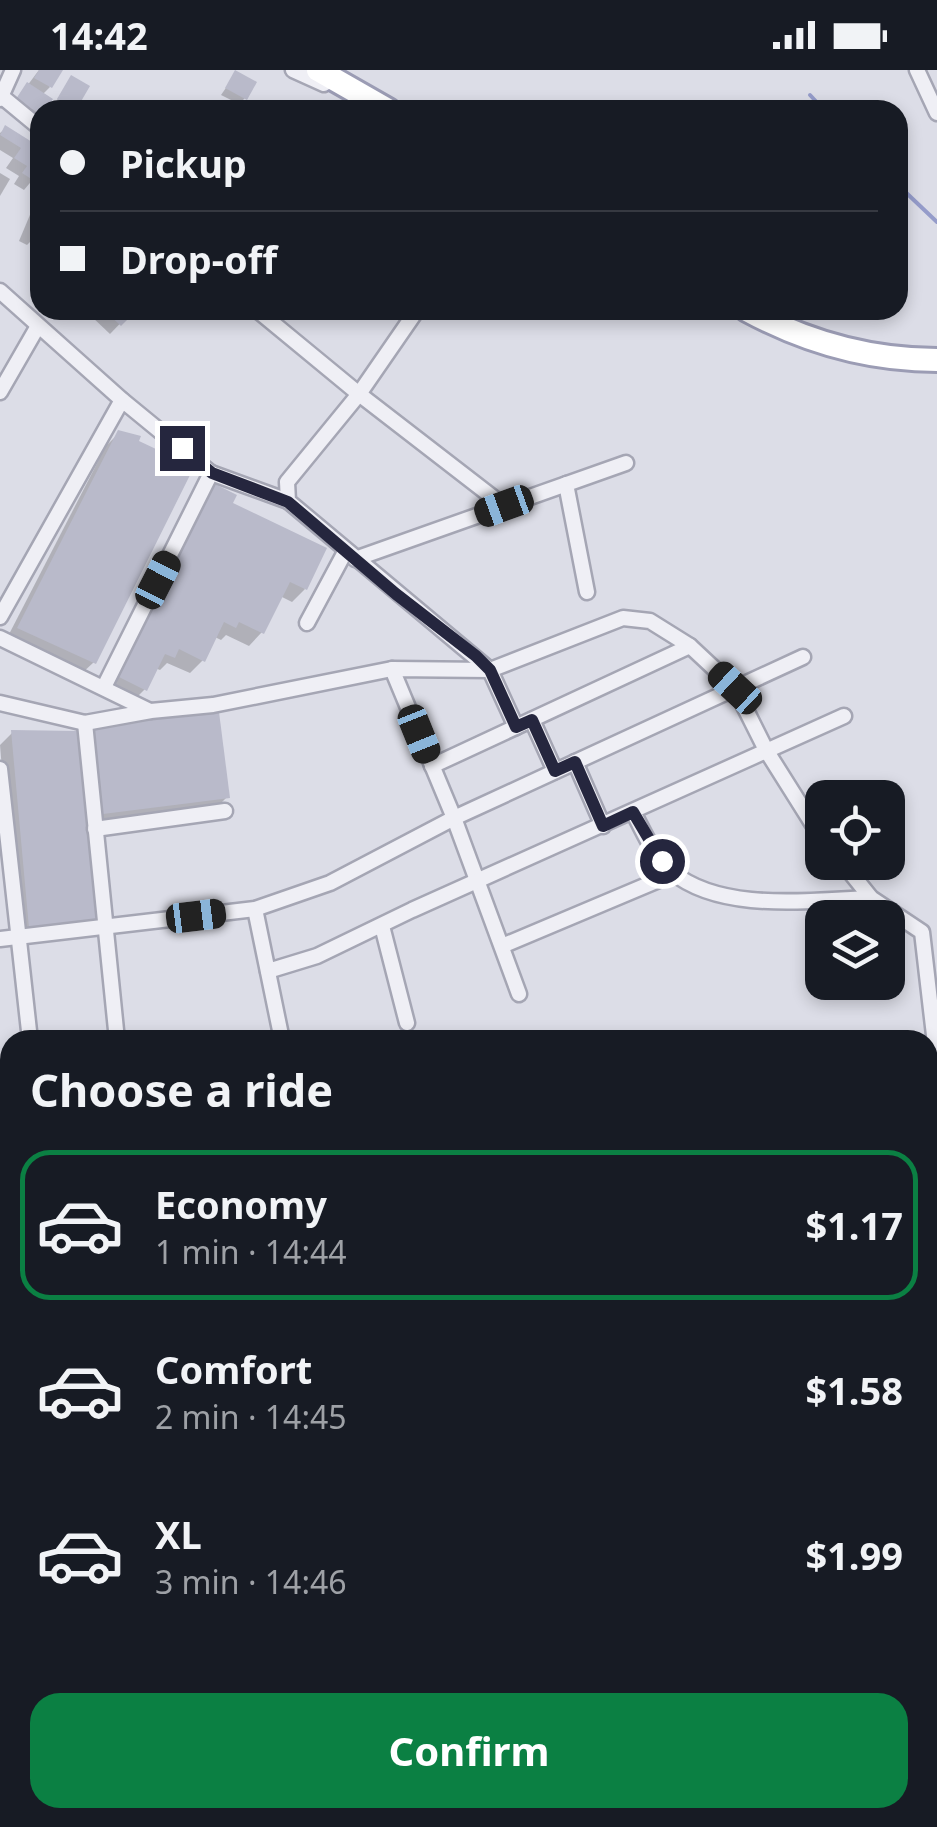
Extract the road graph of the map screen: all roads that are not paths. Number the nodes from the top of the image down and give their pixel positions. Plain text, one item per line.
1 (14, 70) edge
2 (293, 70) edge
3 (318, 70) edge
4 (916, 70) edge
5 (0, 97) edge
6 (363, 100) edge
7 (369, 100) edge
8 (937, 113) edge
9 (30, 120) edge
10 (0, 292) edge
11 (30, 319) edge
12 (31, 320) edge
13 (270, 320) edge
14 (411, 320) edge
15 (771, 320) edge
16 (38, 326) junction
17 (937, 360) edge
18 (0, 392) edge
19 (358, 394) junction
20 (122, 400) junction
21 (626, 463) dead end
22 (212, 473) junction
23 (566, 484) junction
24 (288, 502) junction
25 (504, 506) junction
26 (350, 555) junction
27 (586, 592) dead end
28 (0, 617) edge
29 (307, 623) dead end
30 (0, 638) edge
31 (690, 646) junction
32 (802, 657) dead end
33 (392, 669) junction
34 (490, 670) junction
35 (104, 687) junction
36 (735, 688) junction
37 (0, 703) edge
38 (151, 711) junction
39 (844, 716) dead end
40 (532, 720) junction
41 (84, 722) junction
42 (516, 727) junction
43 (766, 750) junction
44 (575, 762) junction
45 (432, 766) junction
46 (0, 769) edge
47 (555, 771) junction
48 (225, 811) dead end
49 (633, 812) junction
50 (805, 813) edge
51 (454, 818) junction
52 (603, 826) junction
53 (96, 829) junction
54 (674, 874) junction
55 (856, 880) edge
56 (478, 882) junction
57 (871, 898) junction
58 (255, 909) junction
59 (382, 926) junction
60 (105, 927) junction
61 (19, 937) junction
62 (0, 939) edge
63 (502, 946) junction
64 (268, 971) junction
65 (519, 994) dead end
66 (406, 1023) dead end
67 (29, 1030) edge
68 (116, 1030) edge
69 (280, 1030) edge
70 (933, 1030) edge

1 - 5 street
2 - 6 street
3 - 7 main road
4 - 8 street
5 - 9 street
10 - 11 street
12 - 16 street
13 - 19 street
14 - 19 street
15 - 17 main road
16 - 18 street
16 - 20 street
19 - 24 street
19 - 25 street
20 - 22 street
20 - 28 street
21 - 23 street
22 - 24 street
22 - 35 street
23 - 25 street
23 - 27 street
24 - 26 street
25 - 26 street
26 - 29 street
26 - 34 street
30 - 35 street
31 - 34 street
31 - 36 street
31 - 40 street
32 - 36 street
33 - 34 street
33 - 38 street
33 - 45 street
34 - 42 street
35 - 38 street
36 - 43 street
36 - 44 street
37 - 41 street
38 - 41 street
39 - 43 street
40 - 42 street
40 - 47 street
41 - 53 street
42 - 45 street
43 - 49 street
43 - 50 street
44 - 47 street
44 - 52 street
45 - 51 street
46 - 61 street
47 - 51 street
48 - 53 street
49 - 52 street
49 - 54 street
51 - 56 street
51 - 58 street
52 - 56 street
53 - 60 street
54 - 57 street
54 - 63 street
55 - 57 street
56 - 59 street
56 - 63 street
57 - 70 street
58 - 60 street
58 - 64 street
59 - 64 street
59 - 66 street
60 - 61 street
60 - 68 street
61 - 62 street
61 - 67 street
63 - 65 street
64 - 69 street

